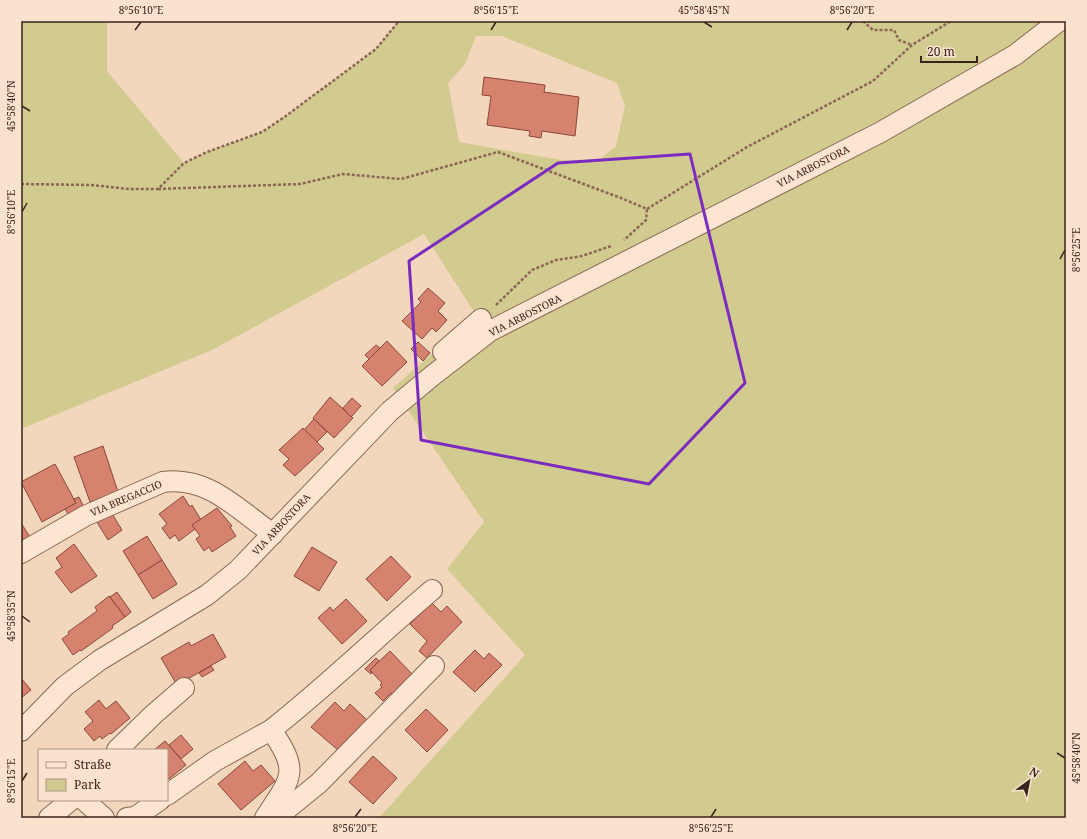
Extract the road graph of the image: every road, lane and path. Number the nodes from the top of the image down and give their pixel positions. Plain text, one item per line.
1 (399, 21) edge
2 (863, 21) edge
3 (951, 21) edge
4 (1059, 21) edge
5 (912, 45) junction
6 (21, 184) edge
7 (158, 190) junction
8 (647, 209) junction
9 (620, 243) dead end
10 (614, 245) dead end
11 (481, 319) joint
12 (432, 376) junction
13 (273, 534) junction
14 (21, 553) edge
15 (432, 590) dead end
16 (434, 666) dead end
17 (184, 688) dead end
18 (271, 730) junction
19 (21, 731) edge
20 (118, 749) edge
21 (168, 794) edge
22 (70, 801) edge
23 (85, 801) edge
24 (159, 801) edge
25 (49, 818) edge
26 (104, 818) edge
27 (127, 818) edge
28 (265, 818) edge
29 (276, 818) edge

1 - 7 path
2 - 5 path
3 - 5 path
4 - 12 street, VIA ARBOSTORA
5 - 8 path
6 - 7 path
7 - 8 path
8 - 9 path
10 - 11 path
11 - 12 street
12 - 13 street, VIA ARBOSTORA
13 - 14 street, VIA BREGACCIO
13 - 19 street, VIA ARBOSTORA
15 - 18 street
16 - 29 street
17 - 20 street
18 - 21 street
18 - 28 street
22 - 25 street
23 - 26 street
24 - 27 street

